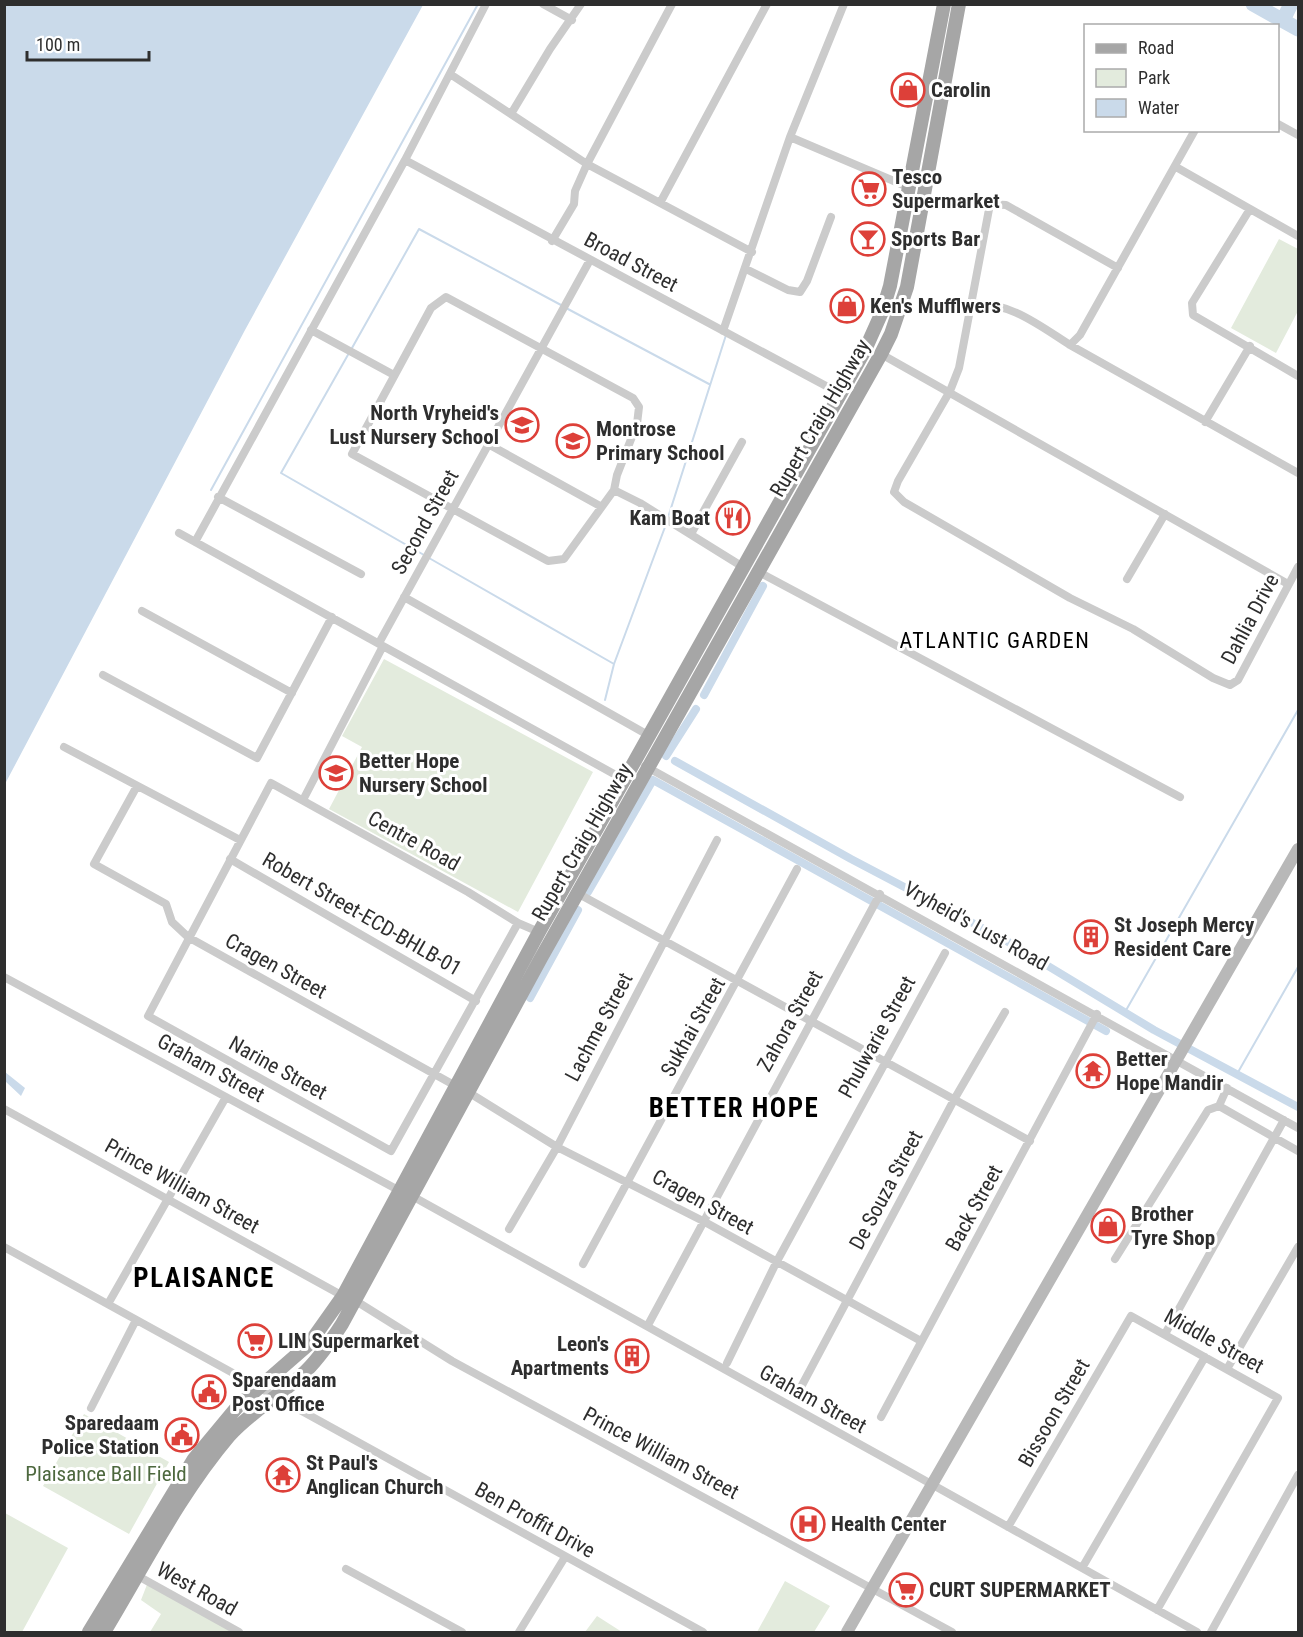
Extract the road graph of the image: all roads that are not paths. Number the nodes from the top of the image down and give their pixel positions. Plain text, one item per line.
1 (486, 4) edge
2 (543, 4) edge
3 (581, 4) edge
4 (672, 4) edge
5 (767, 4) edge
6 (844, 4) edge
7 (944, 4) edge
8 (959, 4) edge
9 (572, 20) junction
10 (450, 74) junction
11 (511, 114) junction
12 (1279, 125) edge
13 (1194, 132) edge
14 (1299, 135) edge
15 (790, 137) junction
16 (405, 160) junction
17 (587, 164) junction
18 (1176, 167) junction
19 (908, 187) junction
20 (660, 203) junction
21 (1250, 209) junction
22 (831, 217) dead end
23 (1299, 236) edge
24 (552, 241) junction
25 (752, 252) junction
26 (590, 260) junction
27 (1118, 268) junction
28 (746, 269) junction
29 (971, 304) junction
30 (311, 330) junction
31 (723, 331) junction
32 (1070, 345) junction
33 (1250, 346) junction
34 (542, 347) junction
35 (881, 354) junction
36 (394, 375) junction
37 (1299, 376) edge
38 (950, 391) junction
39 (841, 394) junction
40 (1205, 422) junction
41 (742, 442) dead end
42 (488, 444) junction
43 (1299, 473) edge
44 (614, 490) junction
45 (218, 497) junction
46 (600, 506) junction
47 (453, 510) junction
48 (1165, 514) junction
49 (178, 533) dead end
50 (691, 534) junction
51 (195, 542) junction
52 (743, 567) junction
53 (1299, 567) edge
54 (757, 572) junction
55 (361, 574) dead end
56 (1127, 579) dead end
57 (1288, 584) junction
58 (404, 597) junction
59 (142, 611) dead end
60 (332, 617) junction
61 (381, 645) junction
62 (103, 675) dead end
63 (292, 693) junction
64 (648, 735) junction
65 (64, 747) dead end
66 (634, 760) junction
67 (649, 768) junction
68 (623, 779) junction
69 (137, 786) junction
70 (1180, 797) dead end
71 (303, 800) junction
72 (240, 840) junction
73 (717, 840) dead end
74 (1299, 849) edge
75 (230, 859) junction
76 (797, 869) dead end
77 (577, 893) junction
78 (880, 896) junction
79 (518, 923) junction
80 (539, 932) junction
81 (188, 937) junction
82 (663, 941) junction
83 (945, 953) dead end
84 (4, 976) edge
85 (738, 981) junction
86 (476, 1001) junction
87 (1005, 1012) dead end
88 (1096, 1016) junction
89 (811, 1020) junction
90 (1182, 1051) junction
91 (885, 1059) junction
92 (434, 1076) junction
93 (454, 1085) junction
94 (1227, 1088) junction
95 (468, 1092) junction
96 (226, 1097) junction
97 (955, 1098) junction
98 (1219, 1106) junction
99 (4, 1109) edge
100 (1284, 1120) junction
101 (1299, 1128) edge
102 (1275, 1137) junction
103 (1030, 1141) junction
104 (556, 1147) junction
105 (1299, 1151) edge
106 (628, 1182) junction
107 (406, 1194) junction
108 (168, 1199) junction
109 (703, 1221) junction
110 (509, 1229) dead end
111 (4, 1247) edge
112 (1299, 1247) edge
113 (1115, 1259) dead end
114 (776, 1263) junction
115 (583, 1264) dead end
116 (349, 1298) junction
117 (847, 1301) junction
118 (108, 1304) junction
119 (1131, 1316) joint
120 (136, 1320) junction
121 (648, 1325) junction
122 (1165, 1334) junction
123 (921, 1341) junction
124 (1205, 1357) junction
125 (727, 1363) dead end
126 (1227, 1369) junction
127 (258, 1386) junction
128 (801, 1387) dead end
129 (275, 1396) junction
130 (91, 1408) dead end
131 (880, 1417) dead end
132 (1299, 1475) edge
133 (933, 1486) junction
134 (1008, 1527) junction
135 (565, 1557) junction
136 (1082, 1568) junction
137 (346, 1569) dead end
138 (138, 1576) junction
139 (873, 1589) junction
140 (1157, 1610) junction
141 (89, 1632) edge
142 (104, 1632) edge
143 (239, 1632) edge
144 (462, 1632) edge
145 (519, 1632) edge
146 (703, 1632) edge
147 (848, 1632) edge
148 (952, 1632) edge
149 (1197, 1632) edge
150 (1211, 1632) edge

1 - 10 street
2 - 9 street
3 - 9 street
4 - 17 street
5 - 20 street
6 - 15 street
7 - 19 main road, Rupert Craig Highway
8 - 35 main road, Rupert Craig Highway
9 - 11 street
10 - 11 street
10 - 16 street
11 - 17 street
12 - 14 street
13 - 18 street
15 - 19 street
15 - 25 street
16 - 24 street, Broad Street
16 - 30 street
17 - 20 street
17 - 24 street
18 - 21 street
18 - 27 street
19 - 39 main road, Rupert Craig Highway
20 - 25 street
21 - 23 street
21 - 33 street
22 - 28 street
24 - 26 street, Broad Street
25 - 28 street
26 - 31 street, Broad Street
26 - 34 street, Second Street
27 - 29 street
27 - 32 street
28 - 31 street
29 - 32 street
29 - 38 street
30 - 36 street
30 - 45 street
31 - 39 street, Broad Street
32 - 40 street
33 - 37 street
33 - 40 street
34 - 36 street
34 - 42 street, Second Street
34 - 44 street
35 - 38 street
35 - 54 main road, Rupert Craig Highway
36 - 47 street
38 - 48 street
38 - 57 street, Dahlia Drive
39 - 52 main road, Rupert Craig Highway
40 - 43 street
41 - 50 street
42 - 46 street
42 - 47 street, Second Street
44 - 46 street
44 - 50 street
45 - 51 street
45 - 55 street
46 - 47 street
47 - 58 street, Second Street
48 - 56 street
48 - 57 street
49 - 51 street
50 - 52 street
51 - 60 street
52 - 64 main road, Rupert Craig Highway
53 - 57 street, Dahlia Drive
54 - 67 main road, Rupert Craig Highway
54 - 70 street
58 - 61 street, Second Street
58 - 64 street
59 - 63 street
60 - 61 street
60 - 63 street
61 - 68 street
61 - 71 street, Second Street
62 - 63 street
64 - 66 main road, Rupert Craig Highway
65 - 69 street
66 - 67 street, Vryheid's Lust Road
66 - 68 main road, Rupert Craig Highway
67 - 77 main road, Rupert Craig Highway
67 - 78 street, Vryheid's Lust Road
68 - 80 main road, Rupert Craig Highway
69 - 72 street
69 - 81 street, Cragen Street
71 - 72 street, Centre Road
71 - 79 street, Centre Road
72 - 75 street
73 - 82 street, Lachme Street
74 - 90 main road
75 - 81 street
75 - 86 street, Robert Street-ECD-BHLB-01
76 - 85 street, Sukhai Street
77 - 82 street
77 - 95 main road, Rupert Craig Highway
78 - 88 street, Vryheid's Lust Road
78 - 89 street, Zahora Street
79 - 80 street, Centre Road
79 - 86 street
80 - 93 main road, Rupert Craig Highway
81 - 92 street, Cragen Street
81 - 92 street, Narine Street
82 - 85 street
82 - 104 street, Lachme Street
83 - 91 street, Phulwarie Street
84 - 96 street, Graham Street
85 - 89 street
85 - 106 street, Sukhai Street
86 - 92 street
87 - 97 street, De Souza Street
88 - 90 street, Vryheid's Lust Road
88 - 103 street, Back Street
89 - 91 street
89 - 109 street, Zahora Street
90 - 94 street, Vryheid's Lust Road
90 - 133 main road
91 - 97 street
91 - 114 street, Phulwarie Street
92 - 93 street, Cragen Street
93 - 107 main road, Rupert Craig Highway
94 - 98 street
94 - 100 street, Vryheid's Lust Road
95 - 104 street, Cragen Street
95 - 107 main road, Rupert Craig Highway
96 - 107 street, Graham Street
96 - 108 street
97 - 103 street
97 - 117 street, De Souza Street
98 - 102 street
98 - 113 street
99 - 108 street, Prince William Street
100 - 101 street, Vryheid's Lust Road
100 - 102 street
102 - 105 street
102 - 122 street
103 - 123 street, Back Street
104 - 106 street, Cragen Street
104 - 110 street, Lachme Street
106 - 109 street, Cragen Street
106 - 115 street, Sukhai Street
107 - 116 main road, Rupert Craig Highway
107 - 121 street, Graham Street
108 - 116 street, Prince William Street
108 - 118 street
109 - 114 street, Cragen Street
109 - 121 street, Zahora Street
111 - 118 street, Ben Proffit Drive
112 - 126 street
114 - 117 street, Cragen Street
114 - 125 street, Phulwarie Street
116 - 127 main road, Rupert Craig Highway
116 - 129 main road, Rupert Craig Highway
116 - 139 street, Prince William Street
117 - 123 street, Cragen Street
117 - 128 street, De Souza Street
118 - 120 street, Ben Proffit Drive
119 - 122 street, Middle Street
119 - 134 street, Bissoon Street
120 - 127 street, Ben Proffit Drive
120 - 130 street
121 - 133 street, Graham Street
122 - 124 street, Middle Street
123 - 131 street, Back Street
124 - 126 street, Middle Street
124 - 136 street
126 - 140 street, Middle Street
127 - 129 street, Ben Proffit Drive
127 - 141 main road, Rupert Craig Highway
129 - 135 street, Ben Proffit Drive
129 - 138 main road, Rupert Craig Highway
132 - 150 street
133 - 134 street, Graham Street
133 - 139 main road
134 - 136 street, Graham Street
135 - 145 street
135 - 146 street, Ben Proffit Drive
136 - 140 street, Graham Street
137 - 144 street
138 - 142 main road, Rupert Craig Highway
138 - 143 street, West Road
139 - 147 main road
139 - 148 street, Prince William Street
140 - 149 street, Graham Street

